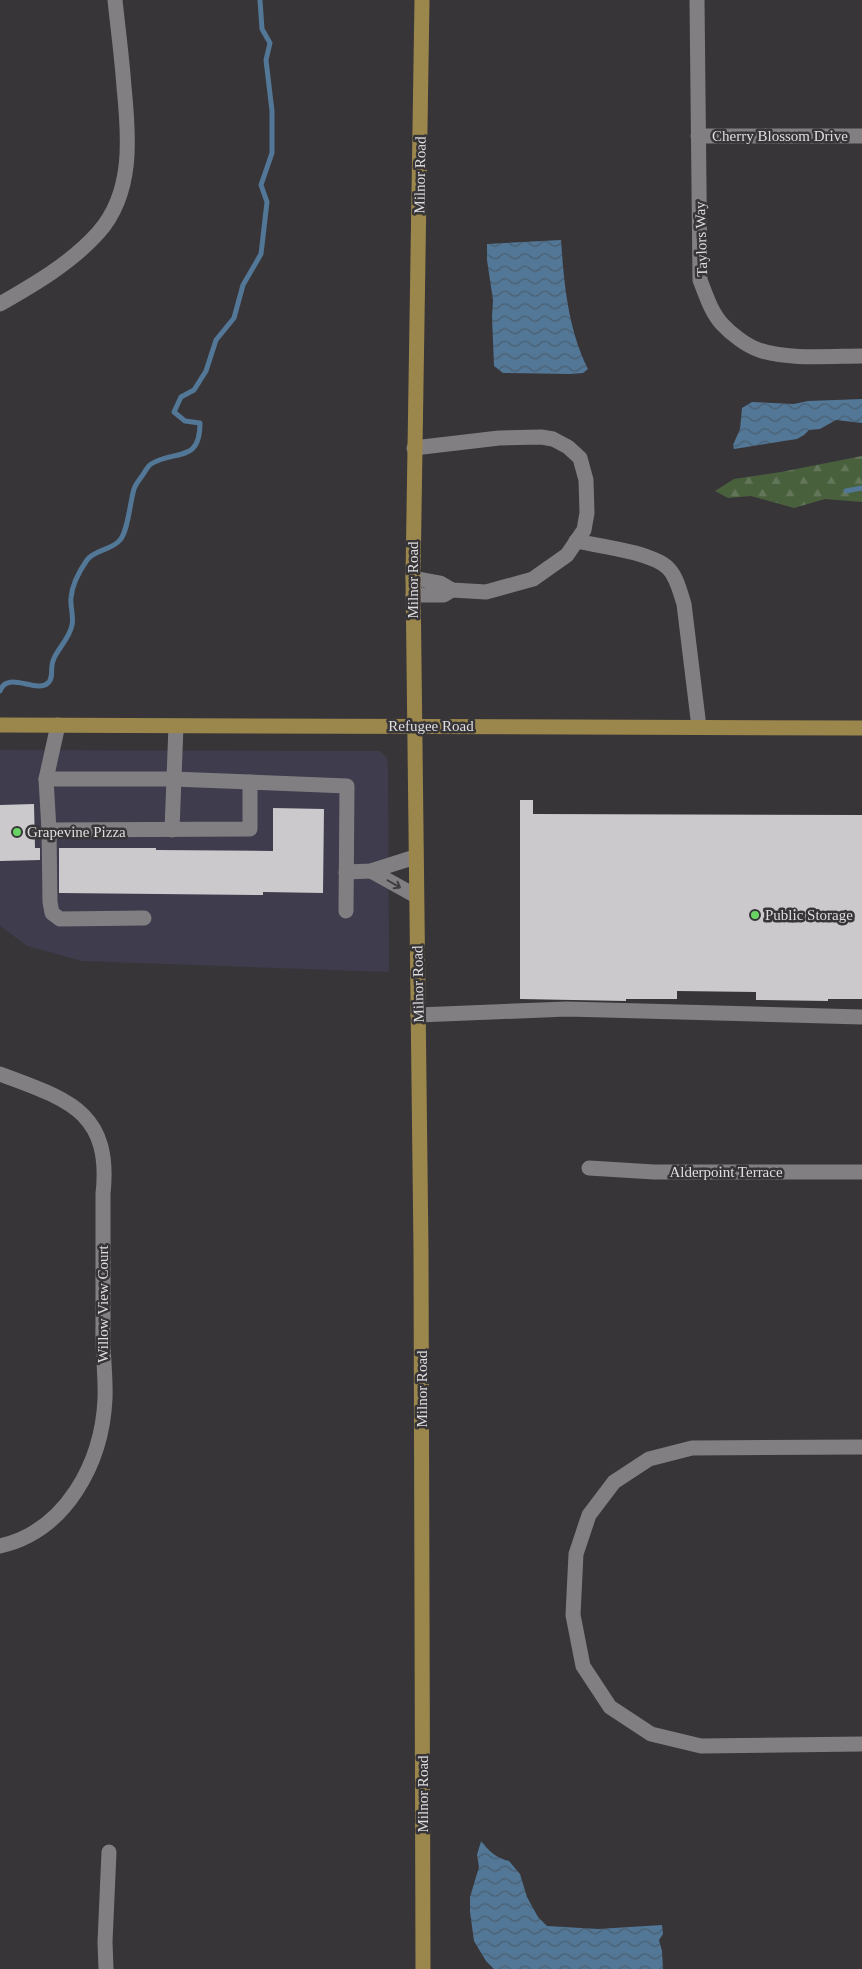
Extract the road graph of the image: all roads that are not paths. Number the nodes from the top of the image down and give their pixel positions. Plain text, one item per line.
1 (115, 0) edge
2 (422, 0) edge
3 (696, 0) edge
4 (698, 136) junction
5 (862, 136) edge
6 (0, 304) edge
7 (862, 356) edge
8 (414, 448) junction
9 (576, 541) junction
10 (413, 578) junction
11 (452, 590) junction
12 (413, 595) junction
13 (0, 724) edge
14 (58, 725) junction
15 (176, 726) junction
16 (414, 726) junction
17 (699, 728) junction
18 (862, 728) edge
19 (46, 778) junction
20 (174, 779) junction
21 (250, 782) junction
22 (49, 830) junction
23 (172, 830) junction
24 (415, 857) junction
25 (372, 871) junction
26 (346, 872) junction
27 (416, 896) junction
28 (346, 911) dead end
29 (144, 918) dead end
30 (418, 1015) junction
31 (862, 1017) edge
32 (0, 1074) edge
33 (589, 1168) dead end
34 (862, 1172) edge
35 (862, 1447) edge
36 (0, 1546) edge
37 (862, 1744) edge
38 (109, 1852) dead end
39 (106, 1969) edge
40 (423, 1969) edge

1 - 6 street
2 - 8 main road, Milnor Road
3 - 4 street, Taylors Way
4 - 5 street, Cherry Blossom Drive
4 - 7 street, Taylors Way
8 - 9 street
8 - 10 main road, Milnor Road
9 - 11 street
9 - 17 street
10 - 11 street
10 - 12 main road, Milnor Road
11 - 12 street
12 - 16 main road, Milnor Road
13 - 14 main road, Refugee Road
14 - 15 main road, Refugee Road
14 - 19 street
15 - 16 main road, Refugee Road
15 - 20 street
16 - 17 main road, Refugee Road
16 - 24 main road, Milnor Road
17 - 18 main road, Refugee Road
19 - 20 street
19 - 22 street
20 - 21 street
20 - 23 street
21 - 23 street
21 - 26 street
22 - 23 street
22 - 29 street
24 - 25 street
24 - 27 main road, Milnor Road
25 - 26 street
25 -> 27 street
26 - 28 street
27 - 30 main road, Milnor Road
30 - 31 street
30 - 40 main road, Milnor Road
32 - 36 street, Willow View Court
33 - 34 street, Alderpoint Terrace
35 - 37 street
38 - 39 street

